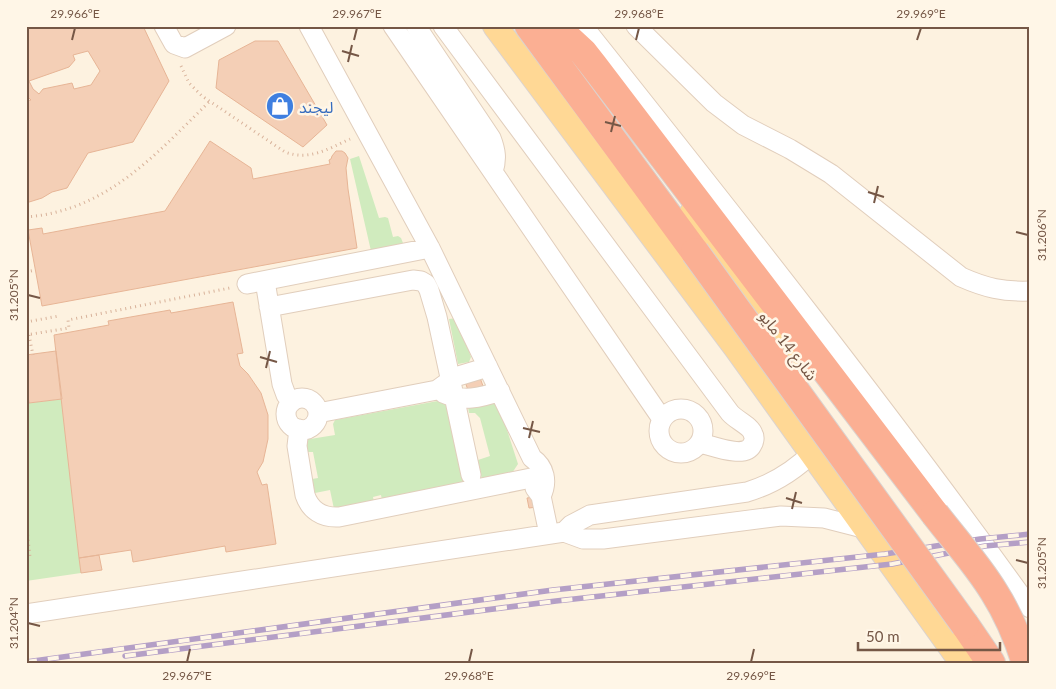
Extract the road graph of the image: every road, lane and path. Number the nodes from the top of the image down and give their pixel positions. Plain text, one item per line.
1 (164, 26) edge
2 (226, 26) edge
3 (309, 26) edge
4 (393, 26) edge
5 (416, 26) edge
6 (443, 26) edge
7 (495, 26) edge
8 (529, 26) edge
9 (583, 26) edge
10 (636, 26) edge
11 (556, 27) edge
12 (179, 47) junction
13 (210, 101) junction
14 (366, 132) junction
15 (493, 172) junction
16 (26, 217) edge
17 (430, 248) junction
18 (730, 269) junction
19 (35, 270) dead end
20 (26, 272) edge
21 (256, 283) junction
22 (690, 286) junction
23 (1030, 291) edge
24 (269, 307) junction
25 (59, 316) dead end
26 (26, 322) edge
27 (28, 335) edge
28 (32, 355) dead end
29 (488, 367) junction
30 (447, 389) junction
31 (500, 391) junction
32 (292, 402) junction
33 (318, 413) junction
34 (662, 419) junction
35 (299, 429) junction
36 (700, 443) junction
37 (812, 453) junction
38 (532, 458) junction
39 (471, 475) dead end
40 (530, 478) junction
41 (542, 496) junction
42 (655, 506) junction
43 (26, 520) edge
44 (867, 529) junction
45 (657, 532) junction
46 (556, 533) junction
47 (30, 557) dead end
48 (1030, 608) edge
49 (26, 614) edge
50 (1030, 657) edge
51 (962, 663) edge
52 (991, 663) edge
53 (1026, 663) edge

1 - 12 street
2 - 12 street
3 - 14 street
4 - 15 street
5 - 15 street
6 - 36 street
7 - 22 main road
8 - 52 highway, bridge
9 - 48 street
10 - 23 street
11 - 18 main road, شارع 14 مايو
11 - 53 highway, bridge
12 - 13 path
13 - 14 path
13 - 16 path
14 - 17 street
15 - 34 street
17 - 21 street
17 - 29 street
18 - 22 main road
18 - 50 main road, شارع 14 مايو
19 - 20 path
21 - 24 street
21 - 27 path
22 - 37 main road
24 - 30 street
24 - 32 street
25 - 26 path
27 - 28 path
29 - 30 street
29 - 31 street
30 - 31 street
30 - 33 street
30 - 39 street
31 - 38 street
32 - 33 street
32 - 35 street
33 - 35 street
34 - 36 street
34 - 36 street
35 - 40 street
37 - 42 street
37 - 44 main road
38 - 40 street
38 - 41 street
40 - 41 street
41 - 46 street
42 - 45 street
42 - 46 street
43 - 47 path
44 - 45 street
44 - 51 main road
45 - 46 street
46 - 49 street

